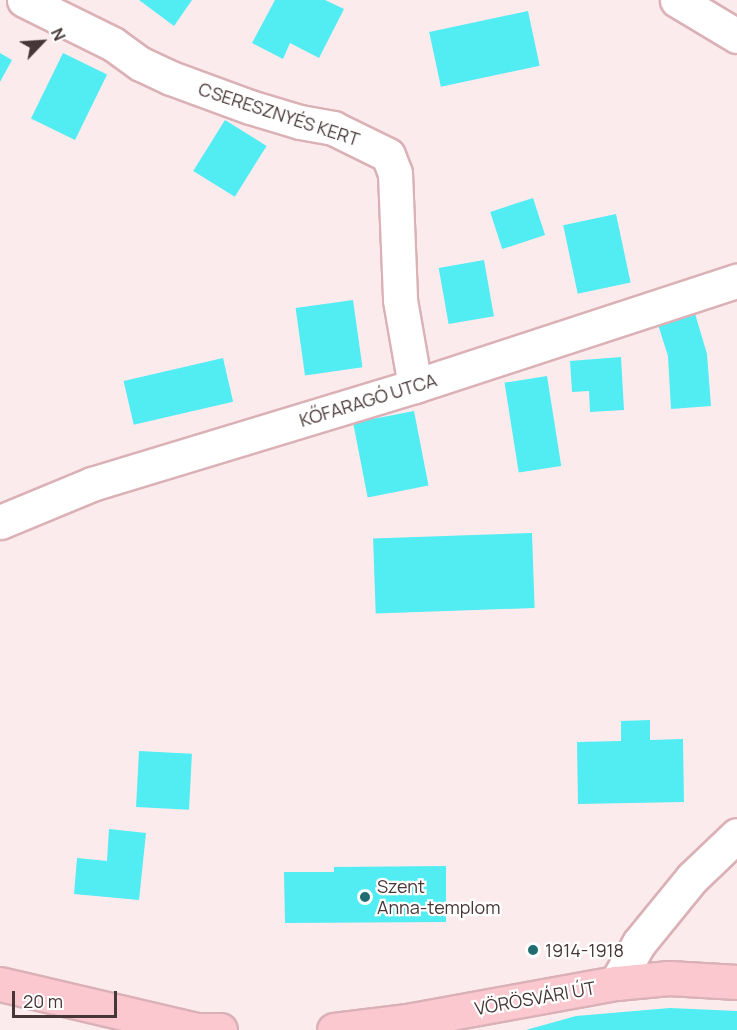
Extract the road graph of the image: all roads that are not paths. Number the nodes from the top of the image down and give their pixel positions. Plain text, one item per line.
1 (24, 0) edge
2 (677, 0) edge
3 (737, 36) edge
4 (737, 281) edge
5 (415, 386) junction
6 (0, 522) edge
7 (737, 835) edge
8 (737, 982) edge
9 (616, 983) junction
10 (0, 984) edge
11 (220, 1030) edge
12 (334, 1030) edge

1 - 5 street, CSERESZNYÉS KERT
2 - 3 street
4 - 5 street, KŐFARAGÓ UTCA
5 - 6 street, KŐFARAGÓ UTCA
7 - 9 street
8 - 9 main road, VÖRÖSVÁRI ÚT
9 - 12 main road, VÖRÖSVÁRI ÚT
10 - 11 main road

